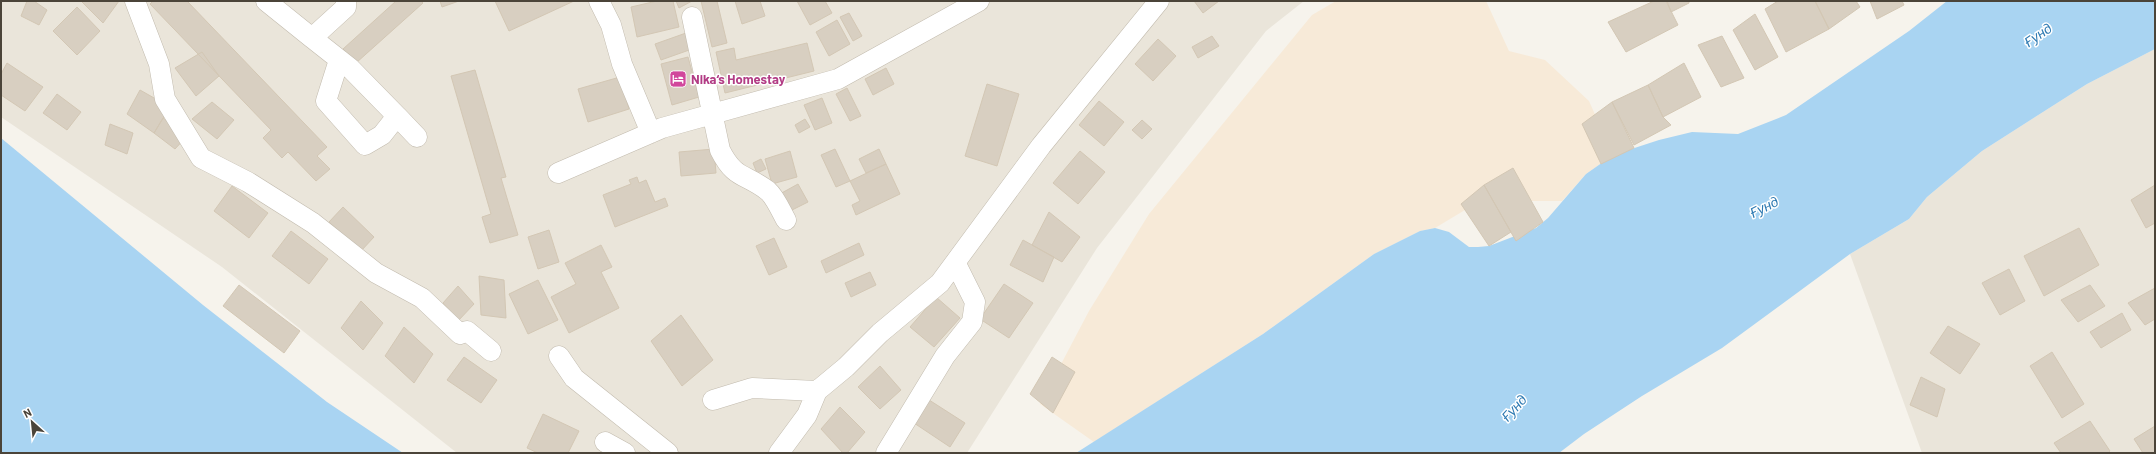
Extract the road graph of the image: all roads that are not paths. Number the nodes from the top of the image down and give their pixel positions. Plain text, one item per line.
1 (136, 1) edge
2 (266, 1) edge
3 (346, 1) edge
4 (599, 1) edge
5 (979, 1) edge
6 (1159, 1) edge
7 (692, 17) dead end
8 (312, 38) junction
9 (339, 60) junction
10 (712, 114) junction
11 (397, 116) junction
12 (651, 133) junction
13 (417, 136) dead end
14 (558, 173) dead end
15 (786, 220) dead end
16 (956, 264) junction
17 (491, 351) dead end
18 (559, 356) dead end
19 (817, 391) junction
20 (713, 400) dead end
21 (605, 442) dead end
22 (625, 453) edge
23 (668, 453) edge
24 (779, 453) edge
25 (886, 453) edge

1 - 17 street
2 - 8 street
3 - 8 street
4 - 12 street
5 - 10 street
6 - 16 street
7 - 10 street
8 - 9 street
9 - 11 street
9 - 11 street
10 - 12 street
10 - 15 street
11 - 13 street
12 - 14 street
16 - 19 street
16 - 25 street
18 - 23 street
19 - 20 street
19 - 24 street
21 - 22 street

